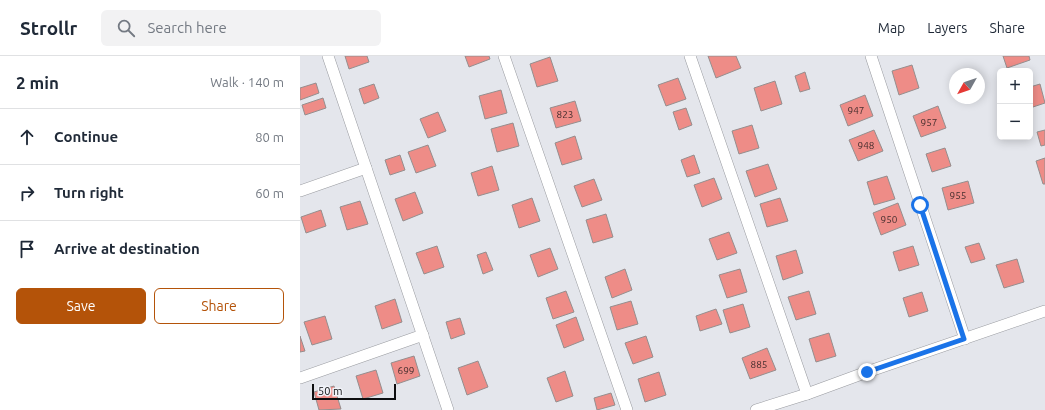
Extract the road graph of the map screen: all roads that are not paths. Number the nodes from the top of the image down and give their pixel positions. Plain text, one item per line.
1 (328, 56) edge
2 (504, 56) edge
3 (690, 56) edge
4 (871, 56) edge
5 (366, 168) junction
6 (300, 191) edge
7 (1045, 311) edge
8 (423, 334) junction
9 (964, 339) junction
10 (300, 378) edge
11 (807, 394) junction
12 (448, 410) edge
13 (627, 410) edge
14 (756, 410) edge

1 - 5 street
2 - 13 street
3 - 11 street
4 - 9 street
5 - 6 street
5 - 8 street
7 - 9 street
8 - 10 street
8 - 12 street
9 - 11 street
11 - 14 street

